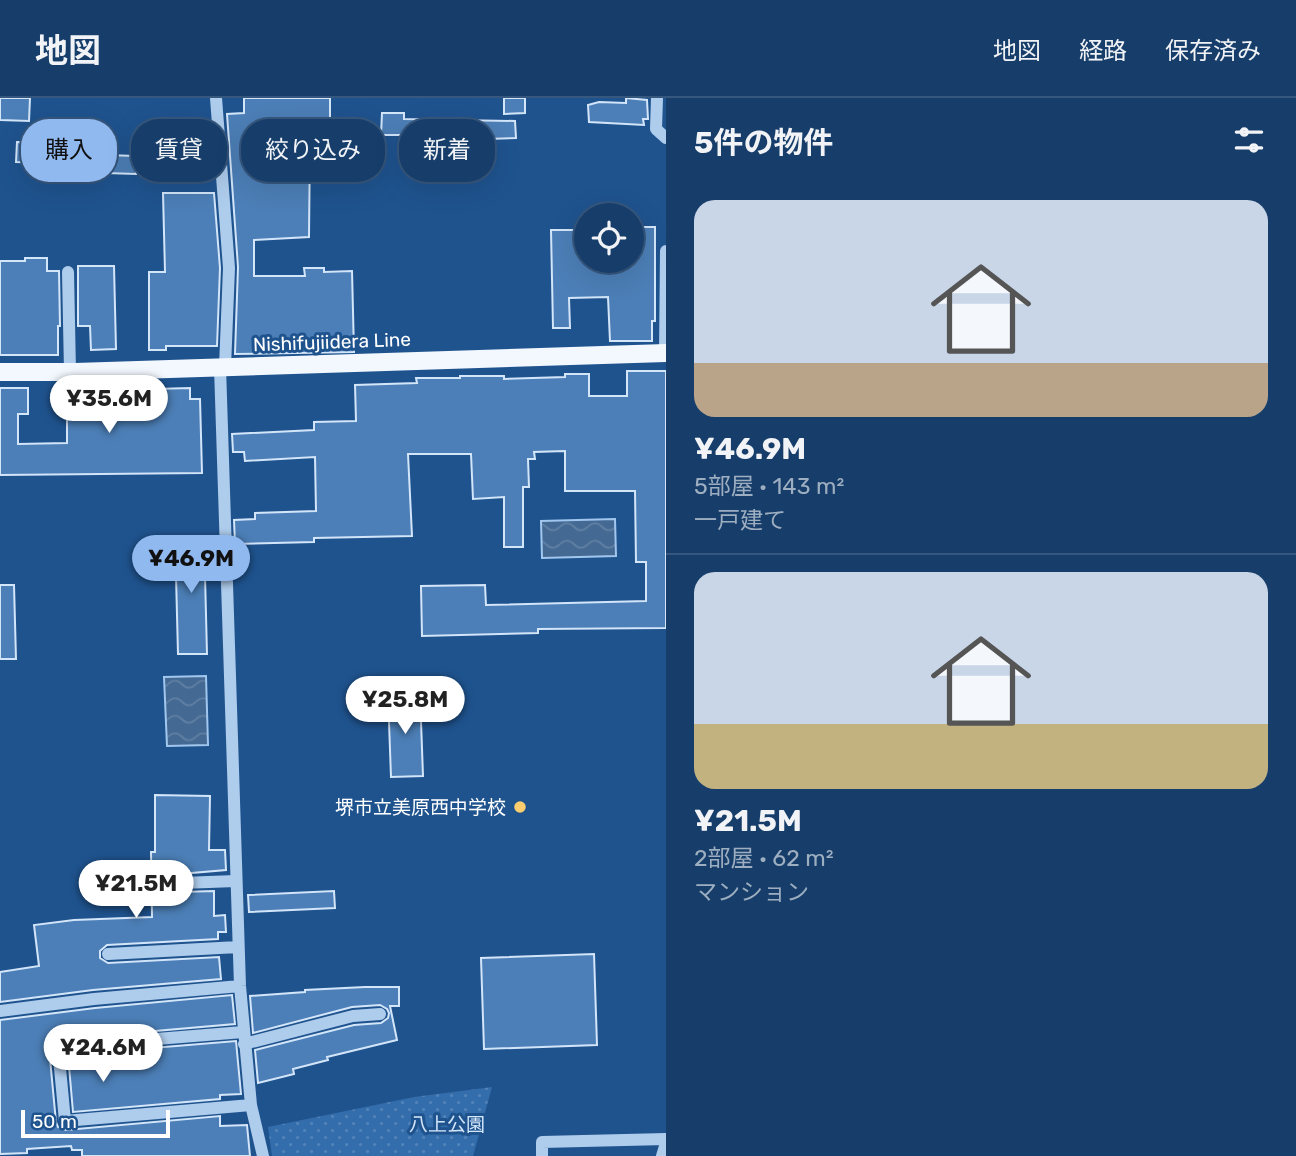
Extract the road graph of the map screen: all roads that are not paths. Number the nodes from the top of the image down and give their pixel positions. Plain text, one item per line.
1 (216, 98) edge
2 (657, 98) edge
3 (666, 138) edge
4 (666, 251) edge
5 (68, 272) dead end
6 (665, 353) edge
7 (222, 367) junction
8 (0, 372) edge
9 (70, 372) junction
10 (236, 881) junction
11 (181, 883) dead end
12 (238, 947) junction
13 (108, 954) dead end
14 (240, 986) junction
15 (0, 1011) edge
16 (380, 1014) dead end
17 (244, 1038) junction
18 (251, 1105) junction
19 (666, 1141) edge
20 (263, 1156) edge
21 (542, 1156) edge
22 (662, 1156) edge

1 - 7 street
2 - 3 street
4 - 6 street
5 - 9 street
6 - 7 main road, Nishifujiidera Line
7 - 9 main road, Nishifujiidera Line
7 - 10 street
8 - 9 main road, Nishifujiidera Line
10 - 11 street
10 - 12 street
12 - 13 street
12 - 14 street
14 - 15 street
14 - 17 street
16 - 17 street
17 - 18 street
17 - 18 street
18 - 20 street
19 - 21 street
19 - 22 street

